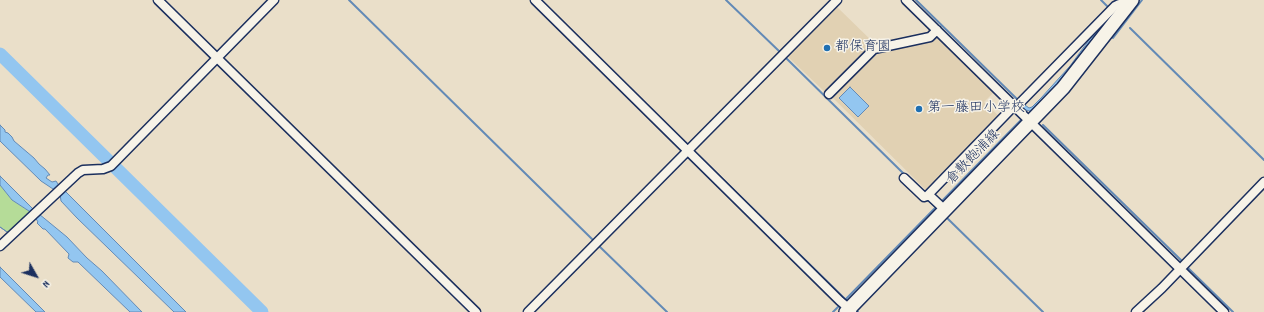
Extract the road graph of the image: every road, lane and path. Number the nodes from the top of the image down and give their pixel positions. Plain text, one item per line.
1 (158, 0) edge
2 (274, 0) edge
3 (535, 0) edge
4 (838, 0) edge
5 (906, 0) edge
6 (1130, 2) edge
7 (937, 30) junction
8 (218, 56) junction
9 (829, 94) dead end
10 (1018, 105) junction
11 (1031, 122) junction
12 (688, 151) junction
13 (904, 178) dead end
14 (1264, 182) edge
15 (929, 195) junction
16 (941, 205) junction
17 (0, 246) edge
18 (1183, 266) junction
19 (846, 308) edge
20 (476, 312) edge
21 (528, 312) edge
22 (1136, 312) edge
23 (1224, 312) edge

1 - 8 street
2 - 8 street
3 - 12 street
4 - 12 street
5 - 7 street
6 - 10 street
6 - 11 main road, 倉敷飽浦線
7 - 9 street
7 - 10 street
8 - 17 street
8 - 20 street
10 - 11 street
10 - 15 street
11 - 16 main road, 倉敷飽浦線
11 - 18 street
12 - 19 street
12 - 21 street
13 - 15 street
14 - 18 street
15 - 16 street
16 - 19 main road, 倉敷飽浦線
18 - 22 street
18 - 23 street

